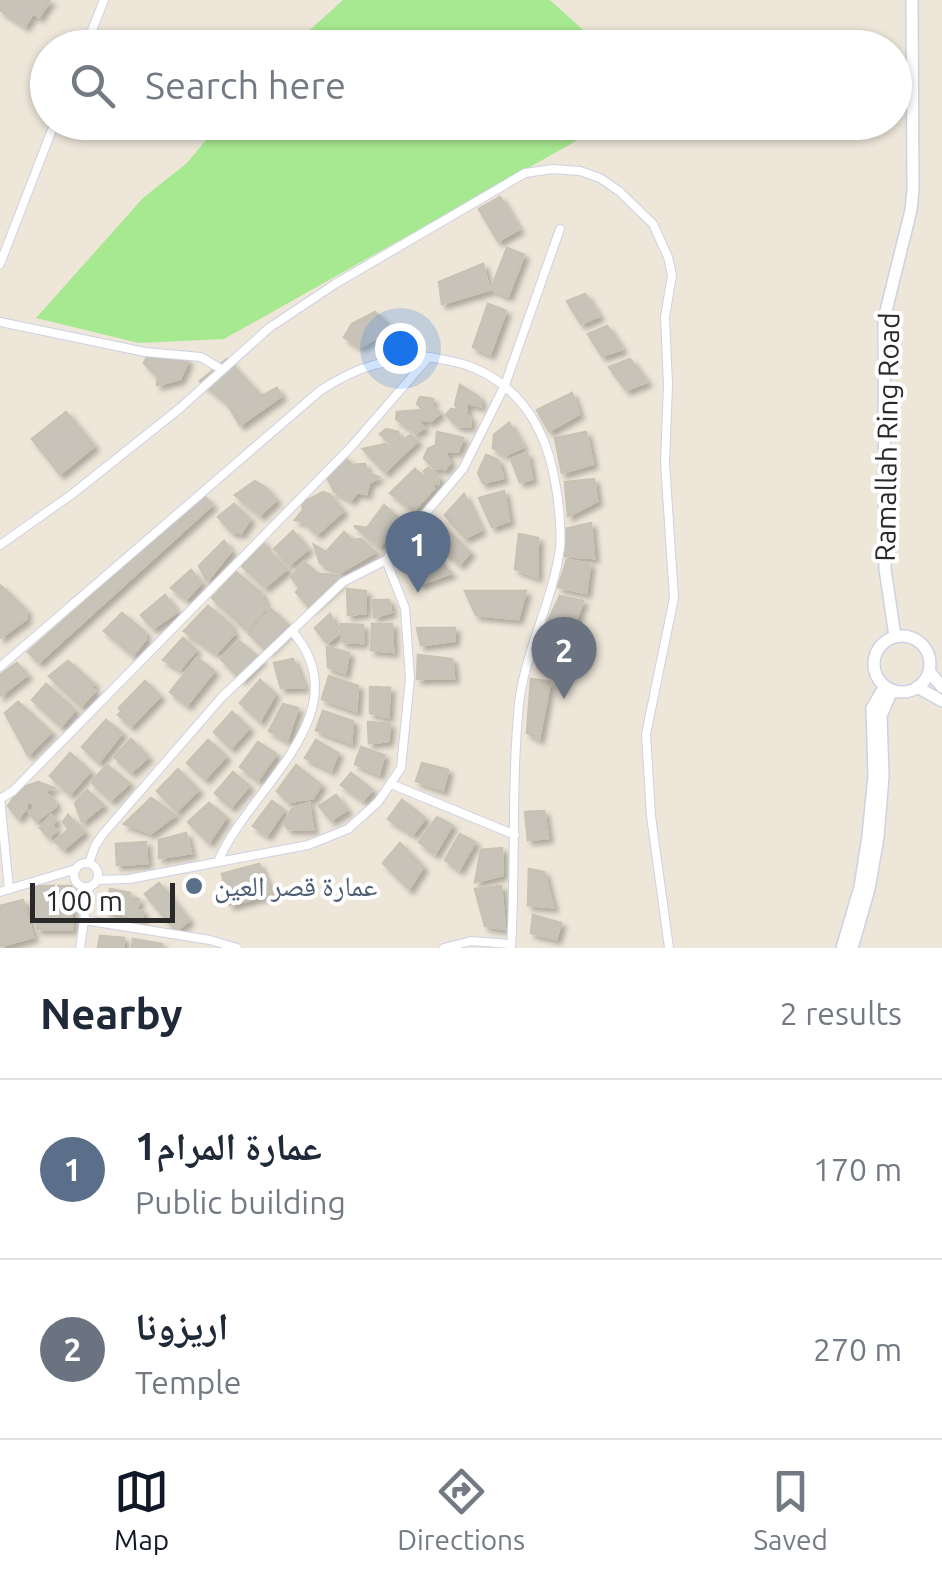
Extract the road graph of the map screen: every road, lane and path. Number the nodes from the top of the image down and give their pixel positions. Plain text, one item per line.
1 (104, 0) edge
2 (912, 0) edge
3 (92, 30) edge
4 (49, 140) edge
5 (560, 228) dead end
6 (0, 264) edge
7 (0, 322) edge
8 (430, 357) junction
9 (222, 369) junction
10 (505, 384) junction
11 (0, 545) edge
12 (386, 560) junction
13 (292, 631) junction
14 (896, 636) junction
15 (0, 668) edge
16 (929, 671) junction
17 (942, 686) edge
18 (888, 688) junction
19 (917, 688) junction
20 (942, 701) edge
21 (391, 784) junction
22 (0, 798) edge
23 (514, 835) junction
24 (218, 862) junction
25 (90, 863) junction
26 (76, 868) junction
27 (93, 884) junction
28 (4, 890) edge
29 (84, 920) junction
30 (511, 946) edge
31 (80, 948) edge
32 (236, 948) edge
33 (444, 948) edge
34 (669, 948) edge
35 (842, 948) edge
36 (852, 948) edge

1 - 3 street
2 - 14 street, Ramallah Ring Road
4 - 6 street
5 - 10 street
7 - 9 street
8 - 10 street
8 - 15 street
8 - 22 street
9 - 11 street
9 - 34 street
10 - 12 street
10 - 23 street
12 - 13 street
12 - 21 street
13 - 24 street
13 - 25 street
14 - 16 street
14 - 18 street
16 - 17 street
16 - 19 street
18 - 19 street
18 - 35 street
18 - 36 street
19 - 20 street
21 - 23 street
21 - 24 street
22 - 28 street
23 - 30 street
24 - 27 street
25 - 26 street
25 - 27 street
26 - 27 street
26 - 28 street
27 - 29 street
29 - 31 street
29 - 32 street
30 - 33 street

